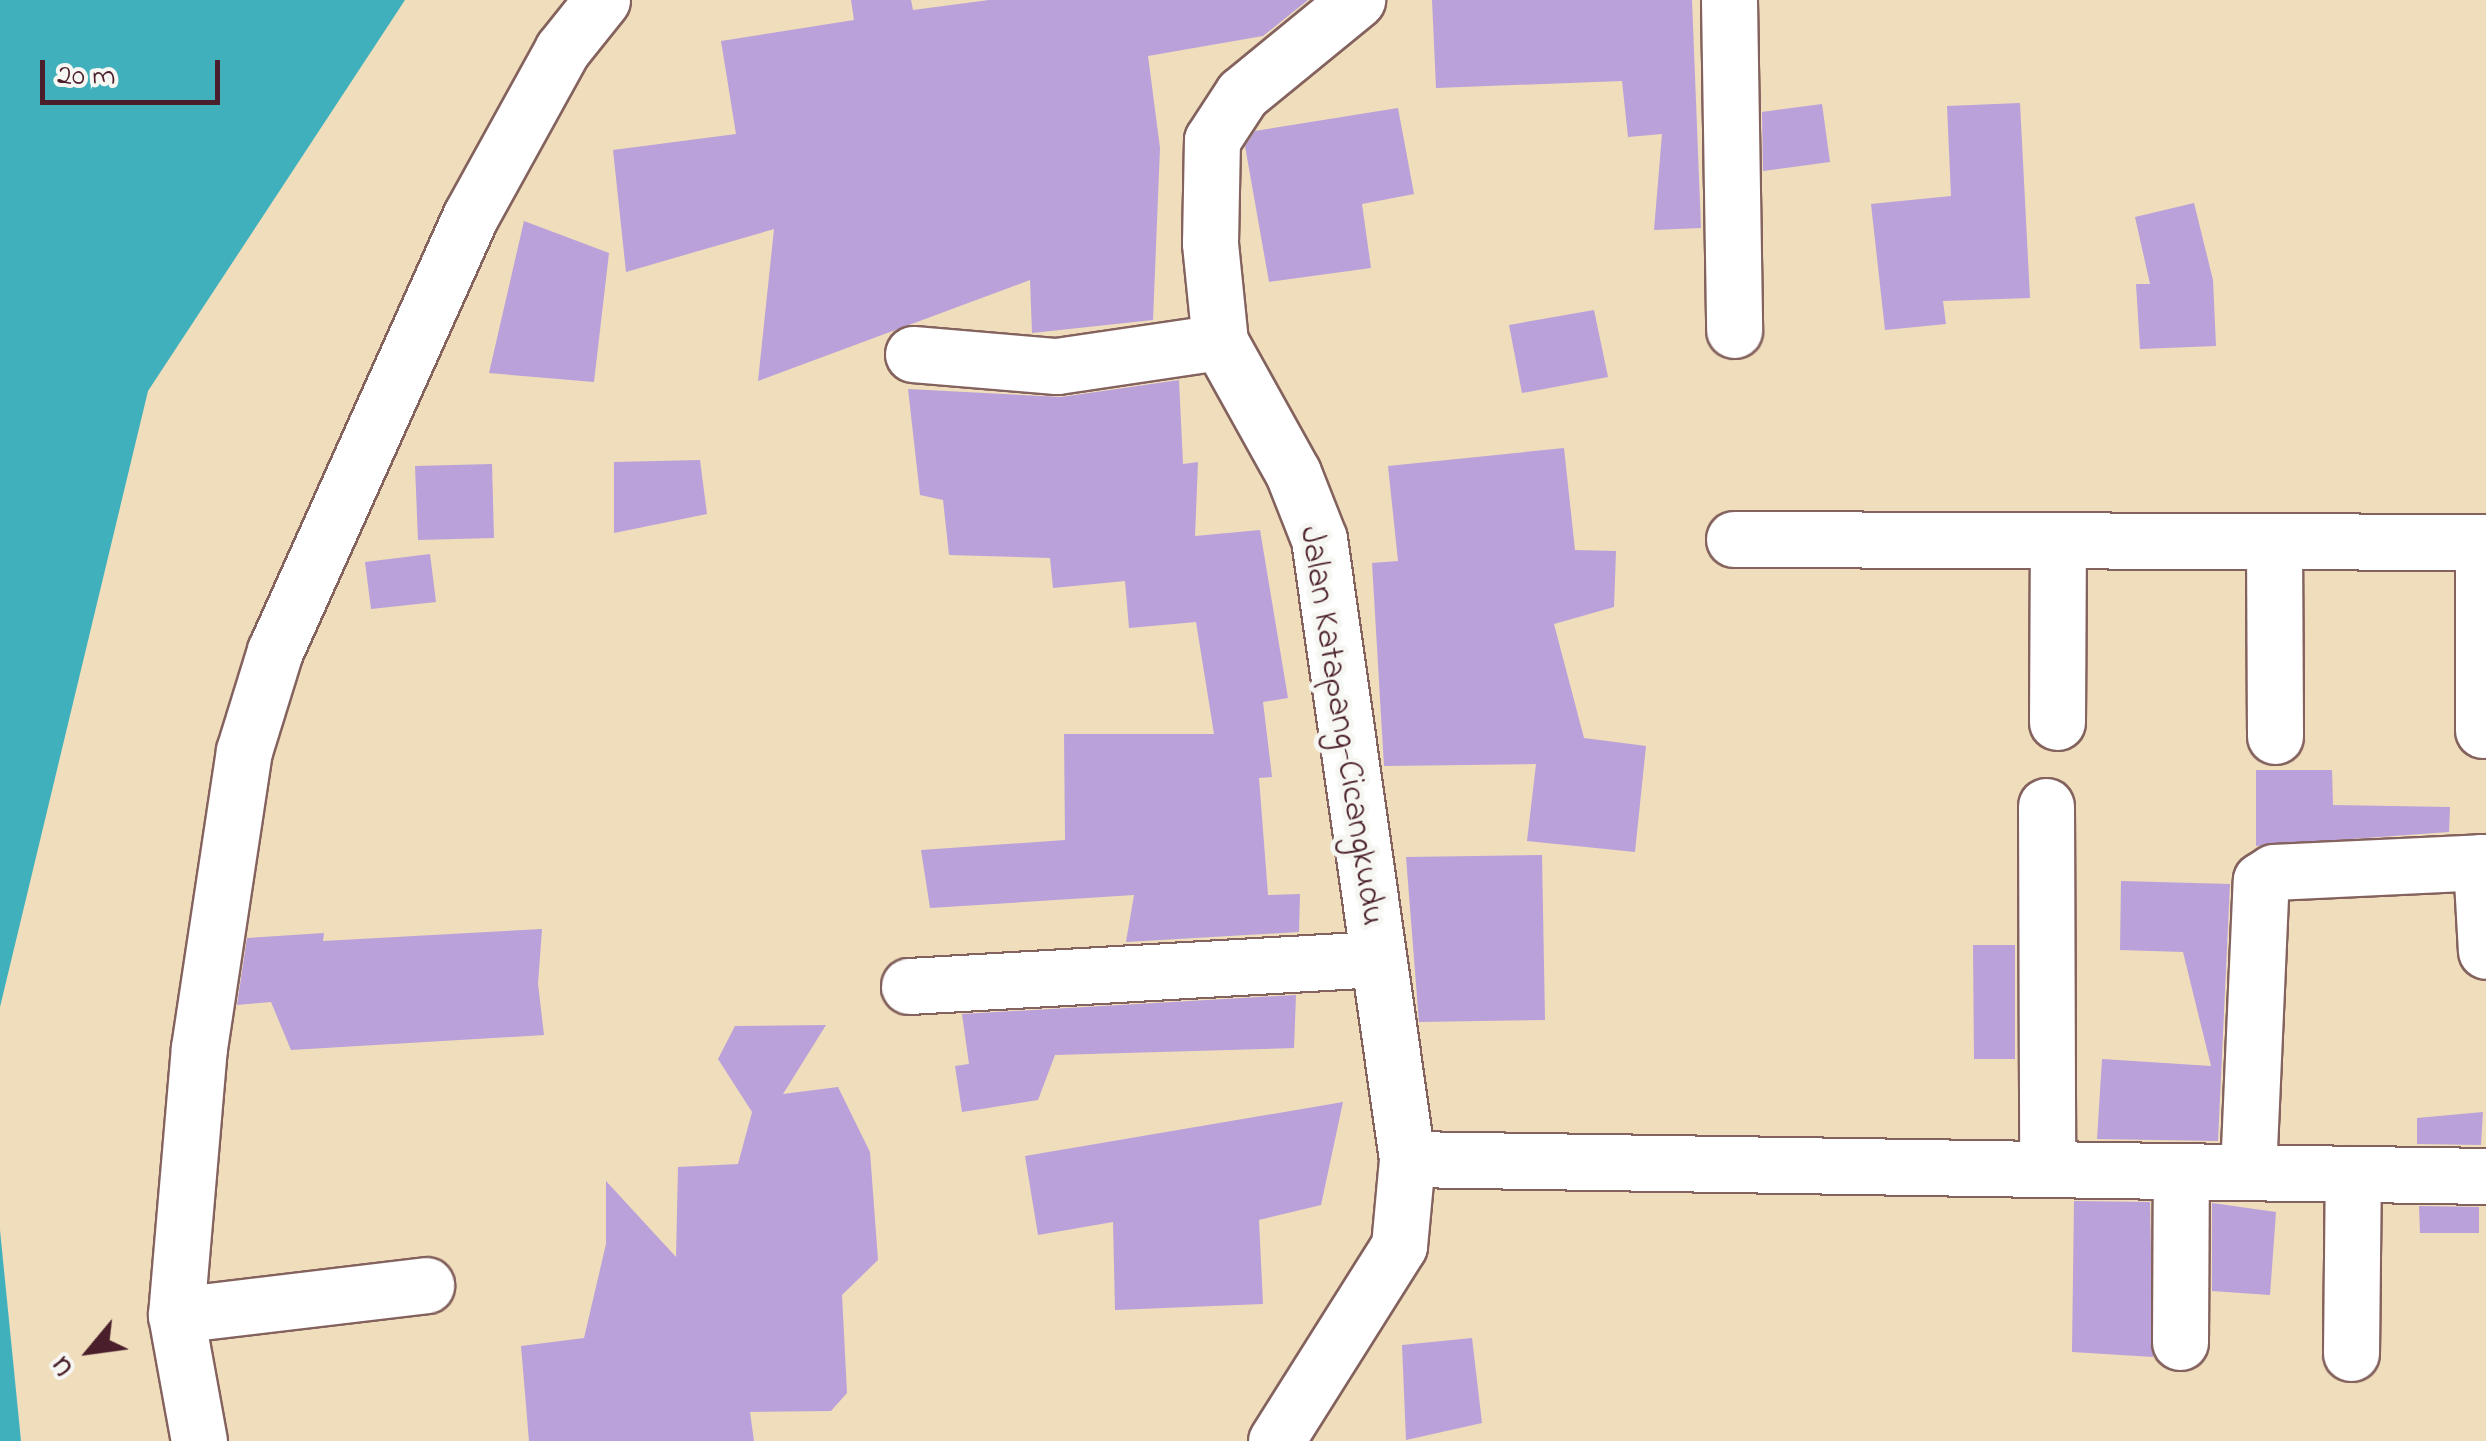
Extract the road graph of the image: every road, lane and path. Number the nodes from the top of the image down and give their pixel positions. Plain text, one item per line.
1 (602, 0) edge
2 (1358, 0) edge
3 (1729, 0) edge
4 (1734, 330) dead end
5 (1220, 342) junction
6 (913, 354) dead end
7 (1734, 539) dead end
8 (2058, 540) junction
9 (2274, 542) junction
10 (2484, 542) edge
11 (2057, 722) dead end
12 (2484, 730) dead end
13 (2275, 736) dead end
14 (2046, 806) dead end
15 (2484, 862) edge
16 (2486, 951) edge
17 (1376, 959) junction
18 (910, 986) dead end
19 (1407, 1159) junction
20 (2047, 1169) junction
21 (2181, 1172) junction
22 (2248, 1172) junction
23 (2353, 1174) junction
24 (2486, 1176) edge
25 (426, 1286) dead end
26 (176, 1315) junction
27 (2180, 1342) dead end
28 (2351, 1353) dead end
29 (199, 1441) edge
30 (1276, 1441) edge

1 - 26 street
2 - 5 street, Jalan Katapang-Cicangkudu
3 - 4 street
5 - 6 street
5 - 17 street, Jalan Katapang-Cicangkudu
7 - 8 street
8 - 9 street
8 - 11 street
9 - 10 street
9 - 13 street
10 - 12 street
14 - 20 street
15 - 16 street
15 - 22 street
17 - 18 street
17 - 19 street, Jalan Katapang-Cicangkudu
19 - 20 street
19 - 30 street, Jalan Katapang-Cicangkudu
20 - 21 street
21 - 22 street
21 - 27 street
22 - 23 street
23 - 24 street
23 - 28 street
25 - 26 street
26 - 29 street

